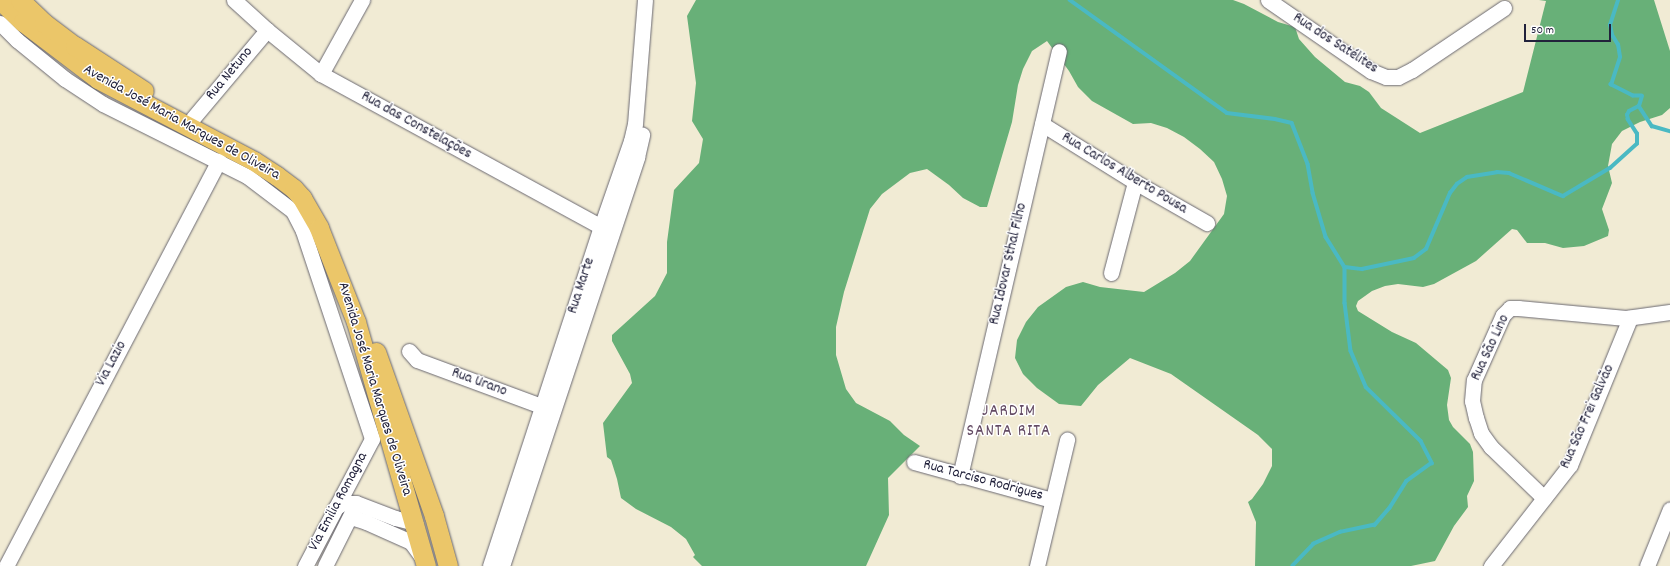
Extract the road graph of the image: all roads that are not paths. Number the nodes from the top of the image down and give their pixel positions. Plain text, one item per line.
1 (0, 0) edge
2 (20, 0) edge
3 (234, 0) edge
4 (362, 0) edge
5 (645, 0) edge
6 (654, 0) edge
7 (1268, 0) edge
8 (1504, 8) dead end
9 (1, 26) edge
10 (267, 30) junction
11 (1059, 51) dead end
12 (321, 74) junction
13 (193, 118) junction
14 (1042, 124) junction
15 (219, 162) junction
16 (1135, 182) junction
17 (1207, 223) dead end
18 (606, 230) junction
19 (1111, 273) dead end
20 (1670, 312) edge
21 (1630, 318) junction
22 (409, 350) dead end
23 (548, 409) junction
24 (1066, 440) dead end
25 (914, 462) dead end
26 (960, 476) junction
27 (1544, 498) junction
28 (1052, 500) junction
29 (356, 503) junction
30 (335, 508) junction
31 (1670, 509) edge
32 (351, 517) junction
33 (415, 523) junction
34 (425, 562) edge
35 (6, 566) edge
36 (305, 566) edge
37 (325, 566) edge
38 (444, 566) edge
39 (448, 566) edge
40 (490, 566) edge
41 (502, 566) edge
42 (1038, 566) edge
43 (1491, 566) edge
44 (1647, 566) edge

1 - 33 main road, Avenida José Maria Marques de Oliveira
2 - 13 main road, Avenida José Maria Marques de Oliveira
3 - 10 street, Rua das Constelações
4 - 12 street
5 - 18 street, Rua Marte
6 - 18 street, Rua Marte
7 - 8 street, Rua dos Satélites
9 - 15 street
10 - 12 street, Rua das Constelações
10 - 13 street, Rua Netuno
11 - 14 street, Rua Idovar Sthal Filho
12 - 18 street, Rua das Constelações
13 - 39 main road, Avenida José Maria Marques de Oliveira
14 - 16 street, Rua Carlos Alberto Pousa
14 - 26 street, Rua Idovar Sthal Filho
15 - 30 street, Via Emilia Romagna
15 - 35 street, Via Lazio
16 - 17 street, Rua Carlos Alberto Pousa
16 - 19 street
18 - 23 street, Rua Marte
20 - 21 street, Rua São Lino
21 - 27 street, Rua São Frei Galvão
21 - 27 street, Rua São Lino
22 - 23 street, Rua Urano
23 - 40 street, Rua Marte
23 - 41 street, Rua Marte
24 - 28 street
25 - 26 street, Rua Tarciso Rodrigues
26 - 28 street, Rua Tarciso Rodrigues
27 - 43 street, Rua São Frei Galvão
28 - 42 street
29 - 30 street
29 - 32 street, Via Emilia Romagna
29 - 33 street
30 - 36 street, Via Emilia Romagna
31 - 44 street
32 - 34 street
32 - 37 street, Via Emilia Romagna
33 - 34 main road, Avenida José Maria Marques de Oliveira
33 - 38 main road

